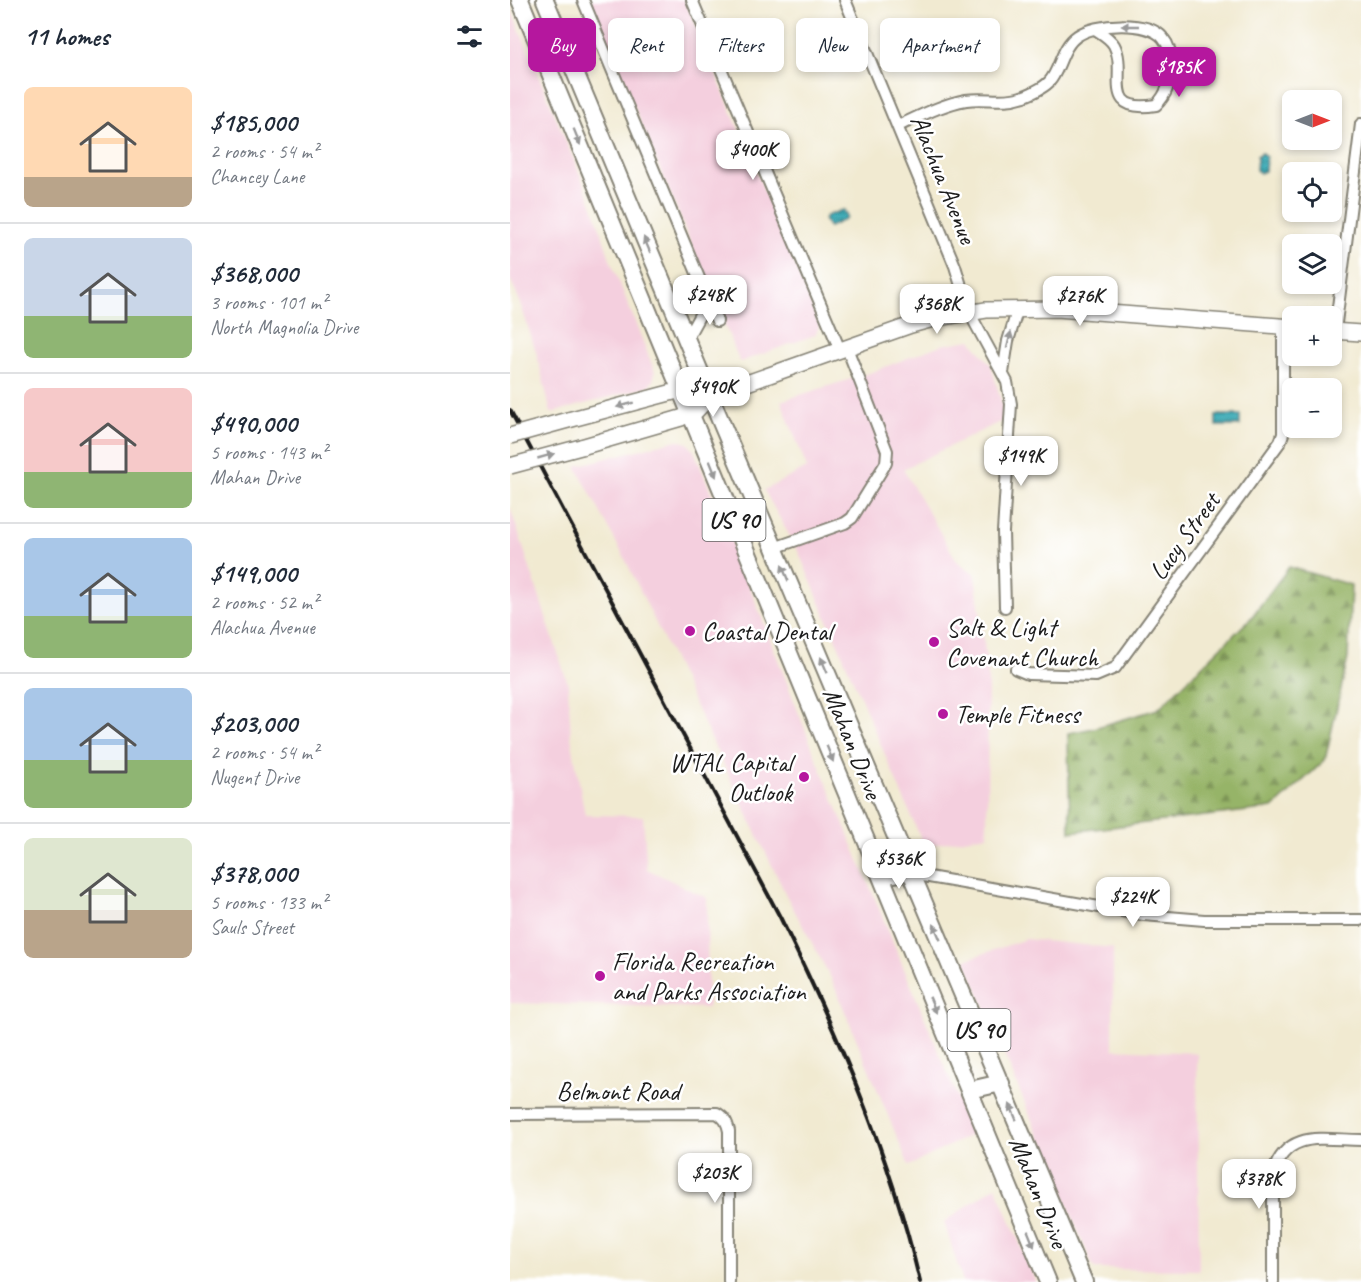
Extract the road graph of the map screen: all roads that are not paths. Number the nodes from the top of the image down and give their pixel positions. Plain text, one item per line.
1 (520, 0) edge
2 (545, 0) edge
3 (583, 0) edge
4 (692, 0) edge
5 (845, 0) edge
6 (1095, 29) junction
7 (555, 83) junction
8 (586, 99) junction
9 (1361, 124) edge
10 (898, 126) junction
11 (708, 300) junction
12 (1337, 306) edge
13 (1018, 308) junction
14 (969, 312) junction
15 (717, 321) dead end
16 (1282, 326) edge
17 (1342, 332) edge
18 (1361, 333) edge
19 (686, 340) junction
20 (843, 349) junction
21 (1286, 366) edge
22 (1003, 373) junction
23 (681, 390) junction
24 (710, 396) junction
25 (691, 414) junction
26 (510, 436) edge
27 (510, 466) edge
28 (774, 548) junction
29 (1005, 607) dead end
30 (1016, 669) dead end
31 (846, 719) junction
32 (820, 730) junction
33 (912, 874) junction
34 (881, 879) junction
35 (1361, 920) edge
36 (1001, 1083) junction
37 (970, 1090) junction
38 (510, 1114) edge
39 (1361, 1140) edge
40 (729, 1282) edge
41 (1048, 1282) edge
42 (1084, 1282) edge
43 (1273, 1282) edge

1 - 7 main road, US 90
2 - 8 main road, US 90
3 - 11 street
4 - 20 street
5 - 10 street, Alachua Avenue
6 -> 6 street
6 - 10 street
7 - 8 main road
7 -> 23 main road, US 90
19 -> 8 main road, US 90
9 - 12 street
10 - 14 street, Alachua Avenue
11 - 15 street
11 - 19 street
13 - 14 main road
13 - 16 main road
22 -> 13 street, Alachua Avenue
14 - 20 main road
14 - 22 street, Alachua Avenue
17 - 18 main road
19 - 24 main road, US 90
20 - 24 main road
20 - 28 street
21 - 30 street, Lucy Street
22 - 29 street, Alachua Avenue
23 - 24 main road
23 - 25 main road, Mahan Drive / US 90
23 -> 26 main road, bridge
24 - 25 main road
24 - 28 main road, Mahan Drive / US 90
27 -> 25 main road, bridge
25 -> 32 main road, Mahan Drive / US 90
31 -> 28 main road, Mahan Drive / US 90
31 - 32 main road
31 - 33 main road, Mahan Drive / US 90
32 -> 34 main road, Mahan Drive / US 90
33 - 34 street
33 - 35 street
36 -> 33 main road, Mahan Drive / US 90
34 -> 37 main road, Mahan Drive / US 90
36 - 37 main road
42 -> 36 main road, Mahan Drive / US 90
37 -> 41 main road, Mahan Drive / US 90
38 - 40 street, Belmont Road
39 - 43 street

